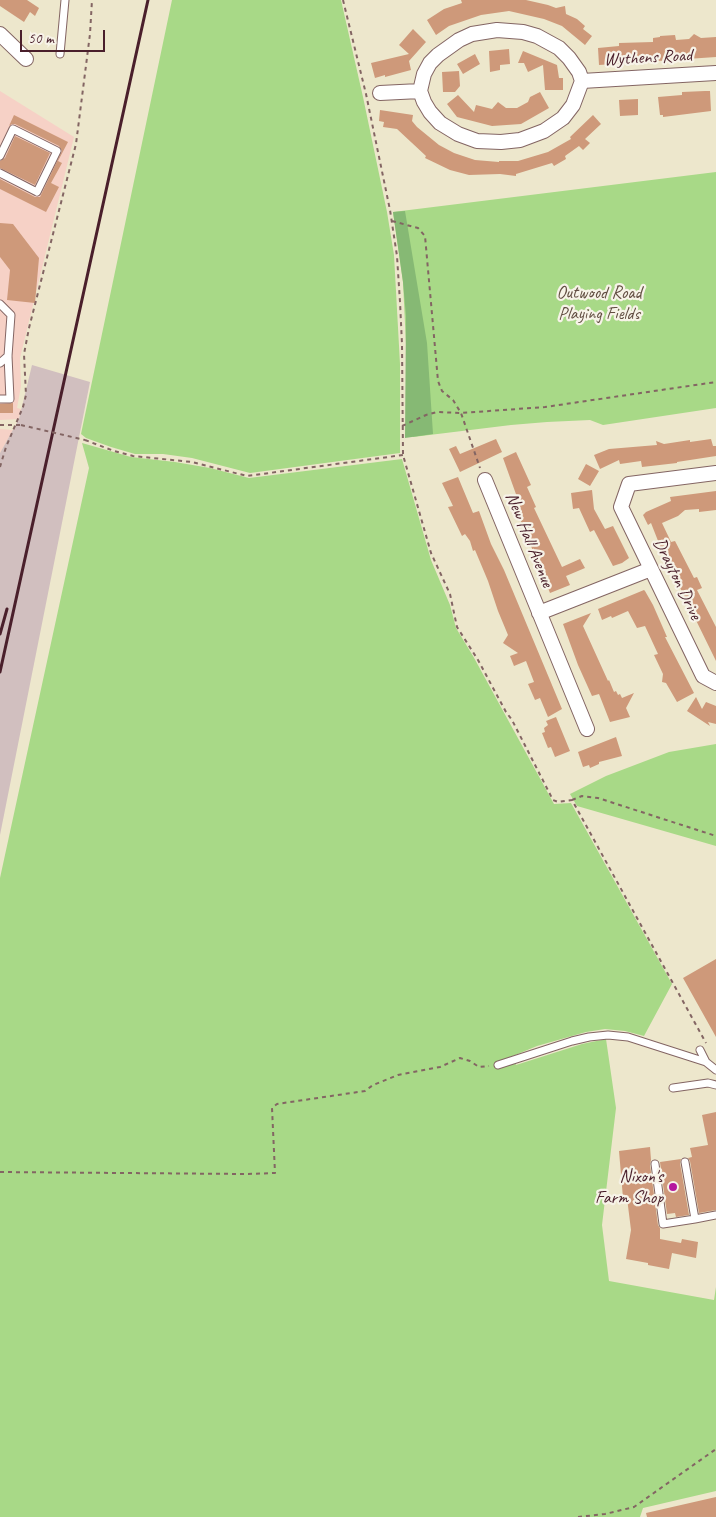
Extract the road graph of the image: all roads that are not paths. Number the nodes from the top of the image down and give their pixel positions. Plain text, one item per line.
1 (66, 0) edge
2 (0, 34) edge
3 (60, 54) dead end
4 (26, 59) dead end
5 (716, 73) edge
6 (582, 81) junction
7 (420, 91) junction
8 (380, 93) dead end
9 (0, 156) edge
10 (0, 173) edge
11 (0, 304) edge
12 (8, 356) junction
13 (0, 363) edge
14 (0, 399) edge
15 (716, 473) edge
16 (484, 480) road end
17 (651, 569) junction
18 (539, 613) junction
19 (716, 683) edge
20 (587, 729) dead end
21 (700, 1050) dead end
22 (706, 1062) junction
23 (498, 1065) road end
24 (716, 1070) edge
25 (716, 1084) edge
26 (673, 1088) dead end
27 (685, 1162) dead end
28 (655, 1164) dead end
29 (716, 1215) edge
30 (695, 1219) junction

1 - 3 lane
2 - 4 street
5 - 6 street, Wythens Road
6 - 7 street
6 - 7 street
7 - 8 street
9 - 10 lane
11 - 12 lane
12 - 13 lane
12 - 14 lane
15 - 17 street, Drayton Drive
16 - 18 street, New Hall Avenue
17 - 18 street, New Hall Avenue
17 - 19 street, Drayton Drive
18 - 20 street, New Hall Avenue
21 - 22 lane
22 - 23 lane
22 - 24 lane
25 - 26 lane
27 - 30 lane
28 - 30 lane
29 - 30 lane

